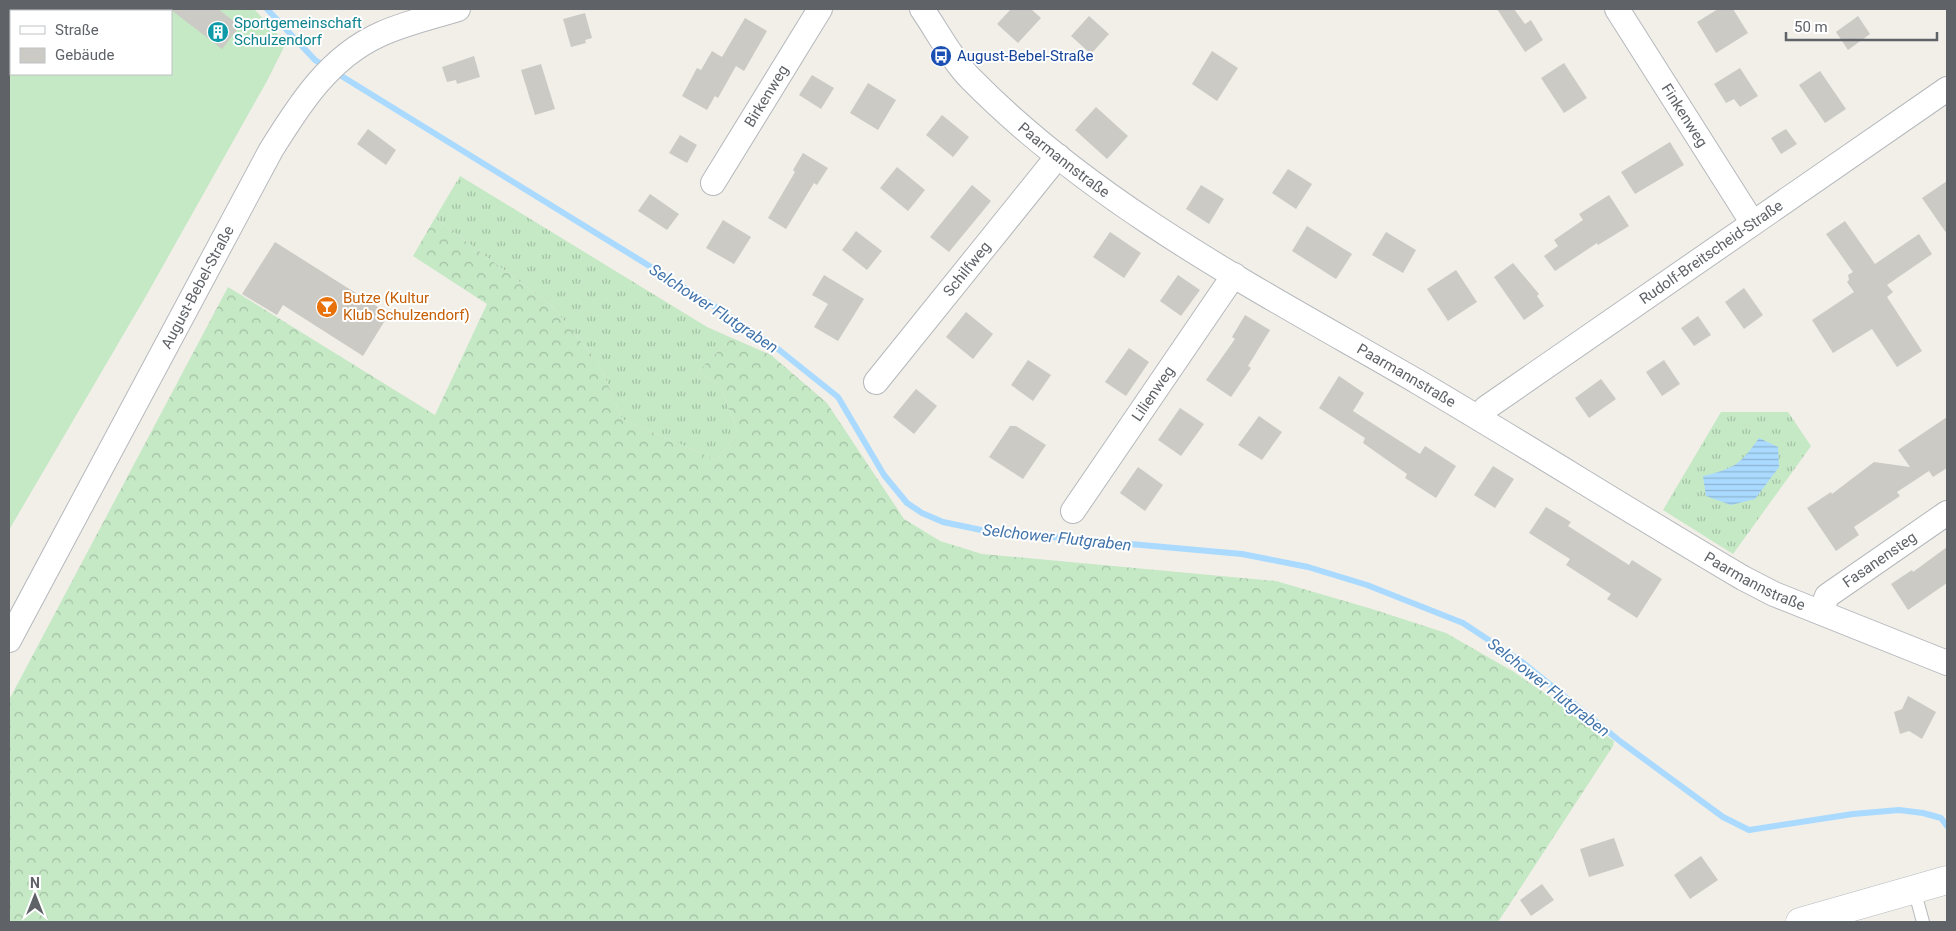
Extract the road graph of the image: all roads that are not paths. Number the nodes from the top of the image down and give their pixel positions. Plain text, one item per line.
1 (458, 9) edge
2 (820, 9) edge
3 (922, 9) edge
4 (1617, 9) edge
5 (1947, 89) edge
6 (1058, 156) junction
7 (713, 183) dead end
8 (1752, 222) junction
9 (1234, 275) junction
10 (876, 382) dead end
11 (1479, 418) junction
12 (1074, 511) dead end
13 (1947, 513) edge
14 (1821, 612) junction
15 (9, 640) edge
16 (1947, 663) edge
17 (1947, 880) edge
18 (1914, 889) junction
19 (1800, 922) edge
20 (1924, 922) edge

1 - 15 street, August-Bebel-Straße
2 - 7 street, Birkenweg
3 - 6 street, Paarmannstraße
4 - 8 street, Finkenweg
5 - 8 street, Rudolf-Breitscheid-Straße
6 - 9 street, Paarmannstraße
6 - 10 street, Schilfweg
8 - 11 street, Rudolf-Breitscheid-Straße
9 - 11 street, Paarmannstraße
9 - 12 street, Lilienweg
11 - 14 street, Paarmannstraße
13 - 14 street, Fasanensteg
14 - 16 street, Paarmannstraße
17 - 18 street
18 - 19 street
18 - 20 lane

